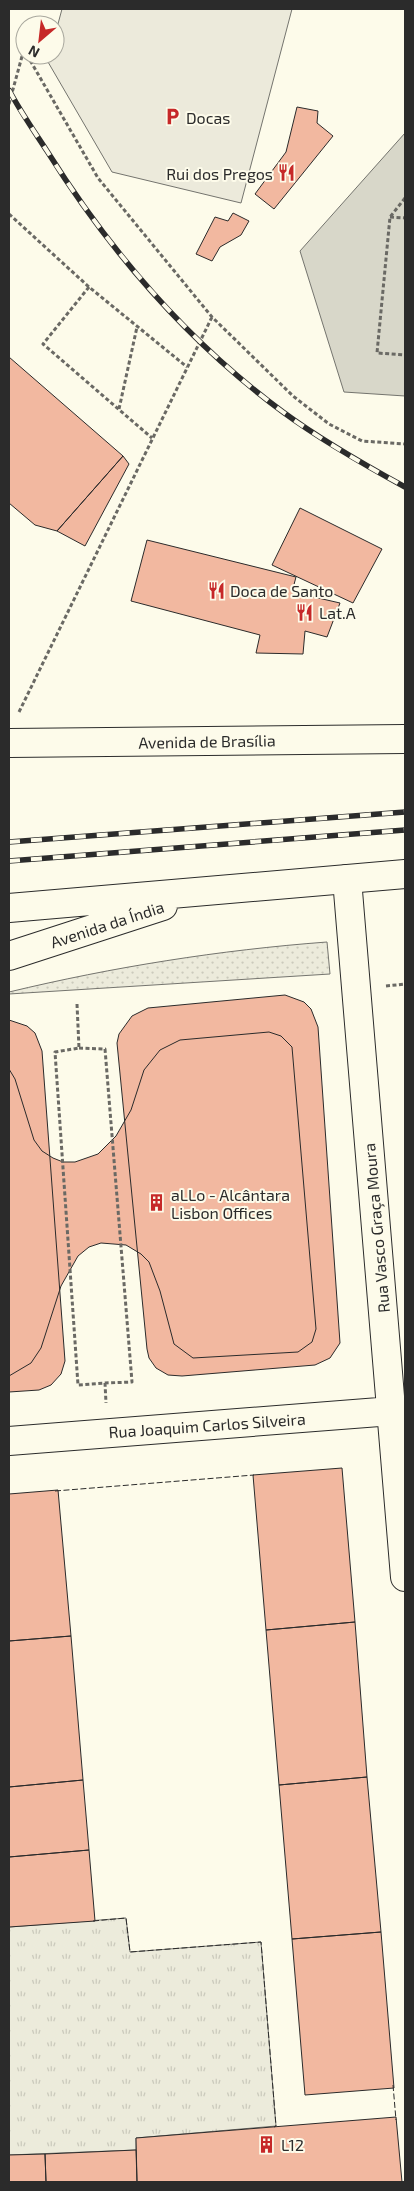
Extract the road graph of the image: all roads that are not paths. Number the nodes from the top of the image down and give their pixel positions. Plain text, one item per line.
1 (405, 739) edge
2 (9, 743) edge
3 (405, 874) edge
4 (347, 879) junction
5 (205, 892) junction
6 (9, 908) edge
7 (9, 956) edge
8 (398, 1410) edge
9 (9, 1441) edge
10 (405, 1578) edge

1 - 2 street, Avenida de Brasília
3 - 4 street, Avenida da Índia
4 - 5 street, Avenida da Índia
4 - 8 street, Rua Vasco Graça Moura
5 - 6 street, Avenida da Índia
5 - 7 street, Avenida da Índia
8 - 9 street, Rua Joaquim Carlos Silveira
8 - 10 street, Rua Vasco Graça Moura

